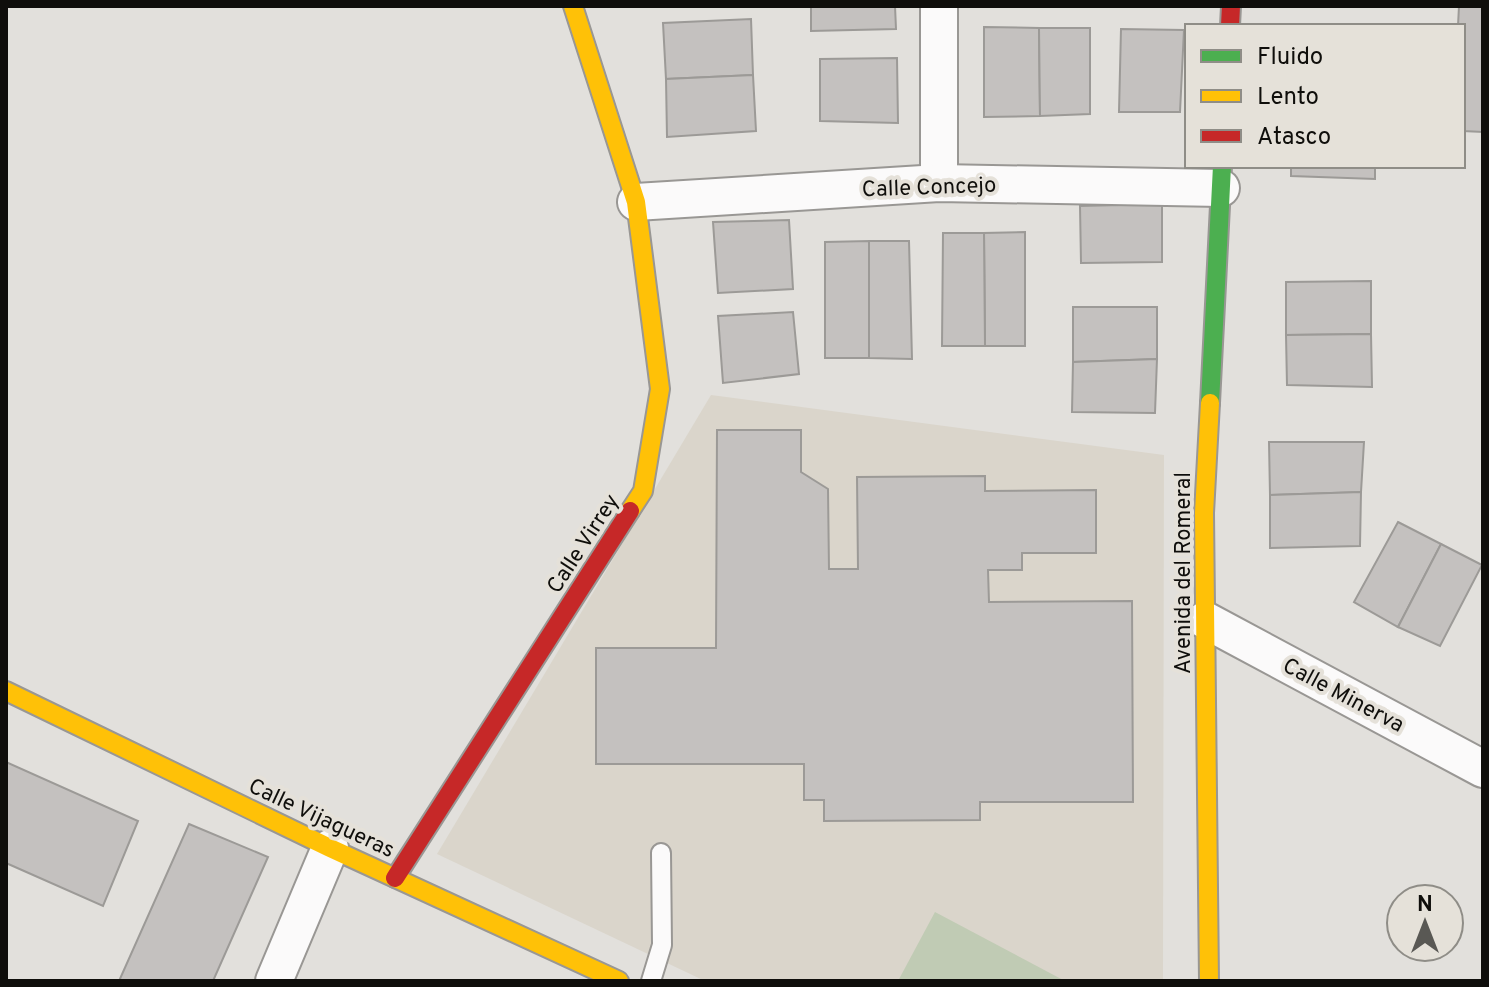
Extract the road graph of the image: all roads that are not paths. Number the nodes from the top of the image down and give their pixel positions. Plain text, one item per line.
1 (573, 6) edge
2 (939, 6) edge
3 (1222, 177) edge
4 (939, 183) junction
5 (636, 202) junction
6 (1205, 620) junction
7 (6, 691) edge
8 (1483, 769) edge
9 (330, 848) junction
10 (661, 853) dead end
11 (395, 878) junction
12 (274, 981) edge
13 (619, 981) edge
14 (651, 981) edge
15 (1209, 981) edge

1 - 5 street, Calle Virrey
2 - 4 street
3 - 4 street, Calle Concejo
3 - 6 street, Avenida del Romeral
4 - 5 street, Calle Concejo
5 - 11 street, Calle Virrey
6 - 8 street, Calle Minerva
6 - 15 street, Avenida del Romeral
7 - 9 street, Calle Vijagueras
9 - 11 street, Calle Vijagueras
9 - 12 street
10 - 14 lane
11 - 13 street, Calle Vijagueras

